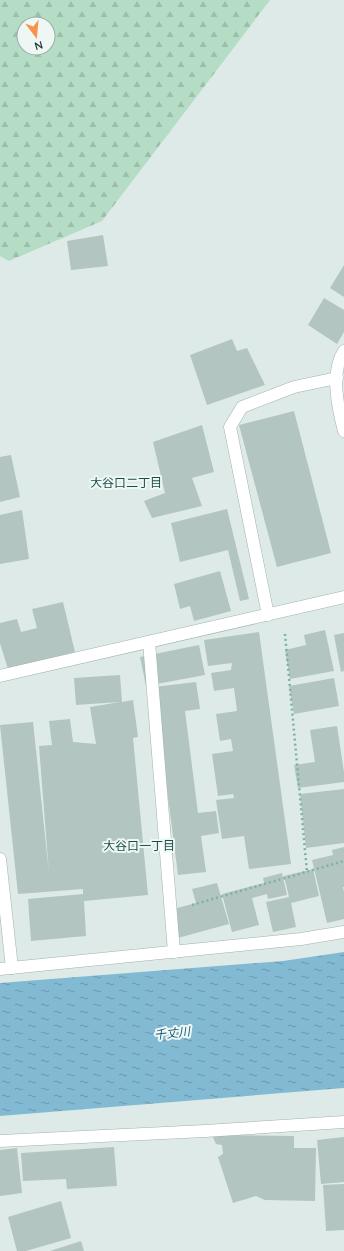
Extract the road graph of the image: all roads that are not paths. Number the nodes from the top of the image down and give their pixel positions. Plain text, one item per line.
1 (344, 351) edge
2 (337, 378) junction
3 (344, 431) edge
4 (344, 597) edge
5 (268, 615) junction
6 (149, 642) junction
7 (0, 676) edge
8 (0, 859) edge
9 (344, 932) edge
10 (174, 952) junction
11 (6, 969) edge
12 (344, 1122) edge
13 (0, 1141) edge

1 - 2 street
2 - 3 street
2 - 5 street
4 - 5 street
5 - 6 street
6 - 7 street
6 - 10 street
8 - 11 street
9 - 10 street
10 - 11 street
12 - 13 street

